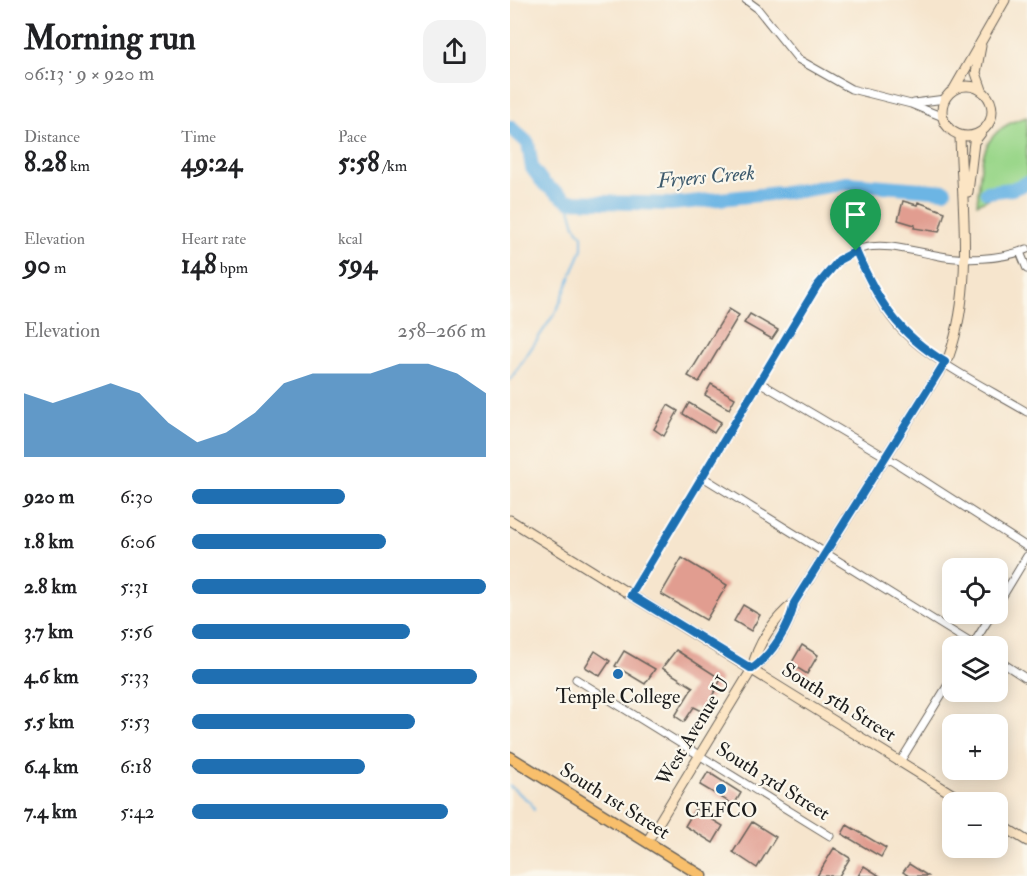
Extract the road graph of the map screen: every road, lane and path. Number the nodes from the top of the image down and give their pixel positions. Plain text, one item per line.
1 (746, 0) edge
2 (1005, 0) edge
3 (986, 30) junction
4 (952, 91) junction
5 (983, 92) junction
6 (945, 99) junction
7 (911, 104) junction
8 (943, 117) junction
9 (982, 131) junction
10 (960, 136) junction
11 (965, 212) junction
12 (1024, 250) edge
13 (856, 251) junction
14 (964, 258) junction
15 (1027, 269) edge
16 (945, 362) junction
17 (759, 382) junction
18 (1027, 412) edge
19 (886, 457) junction
20 (701, 476) junction
21 (510, 519) edge
22 (1027, 547) edge
23 (826, 554) junction
24 (1027, 556) edge
25 (1008, 587) edge
26 (631, 595) junction
27 (958, 636) edge
28 (1008, 667) edge
29 (752, 669) junction
30 (576, 679) dead end
31 (1027, 679) edge
32 (942, 694) edge
33 (699, 755) junction
34 (510, 757) edge
35 (900, 762) junction
36 (949, 792) edge
37 (1008, 830) edge
38 (830, 836) dead end
39 (647, 842) junction
40 (1027, 842) edge
41 (702, 876) edge

1 - 7 street
2 - 3 street
3 - 4 street
3 - 5 street
4 - 5 street
4 - 6 street
5 - 9 street
6 - 7 street
6 - 8 street
7 - 8 street
8 - 10 street
9 - 10 street
9 - 11 street, West Avenue U
10 - 11 street, West Avenue U
11 - 14 street, West Avenue U
12 - 14 street
12 - 15 street
13 - 14 street
13 - 16 street
13 - 17 street
14 - 16 street, West Avenue U
16 - 18 street
16 - 19 street, West Avenue U
17 - 19 street
17 - 20 street
19 - 22 street
19 - 23 street, West Avenue U
20 - 23 street
20 - 26 street
21 - 26 street, South 5th Street
23 - 27 street
23 - 29 street, West Avenue U
24 - 25 street
26 - 29 street, South 5th Street
28 - 31 street
29 - 33 street, West Avenue U
29 - 35 street, South 5th Street
30 - 33 street, South 3rd Street
32 - 35 street
33 - 38 street, South 3rd Street
33 - 39 street, West Avenue U
34 - 39 main road, South 1st Street
35 - 36 street, South 5th Street
37 - 40 street
39 - 41 main road, South 1st Street

